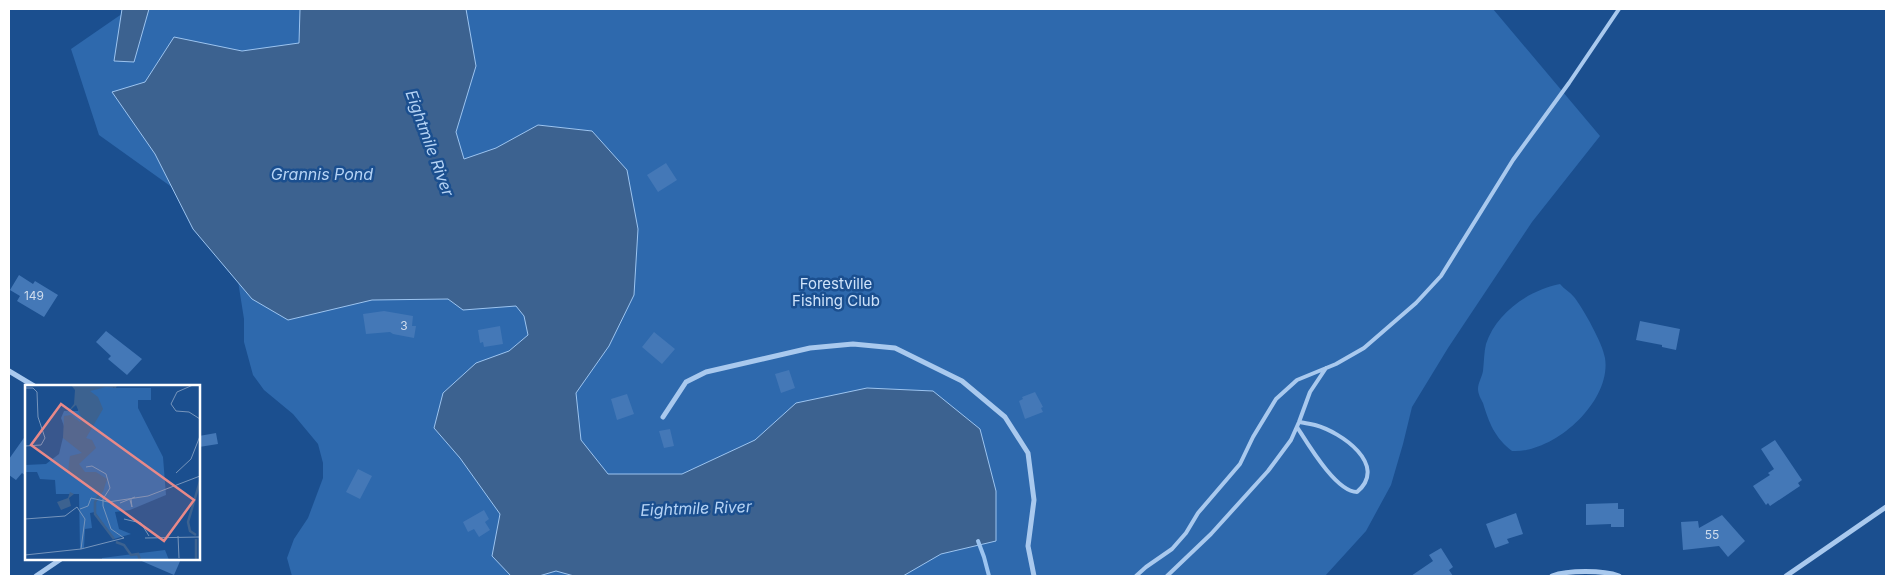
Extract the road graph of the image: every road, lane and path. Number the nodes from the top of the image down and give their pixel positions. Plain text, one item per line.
1 (1619, 9) edge
2 (1327, 368) junction
3 (9, 370) edge
4 (32, 385) edge
5 (663, 417) dead end
6 (1300, 422) junction
7 (1297, 427) junction
8 (1886, 507) edge
9 (60, 560) edge
10 (36, 576) edge
11 (1034, 576) edge
12 (1136, 576) edge
13 (1167, 576) edge
14 (1552, 576) edge
15 (1619, 576) edge
16 (1786, 576) edge

1 - 2 lane
2 - 6 lane
2 - 12 lane
3 - 4 street
5 - 11 street
6 - 7 lane
6 - 7 lane
7 - 13 lane
8 - 16 street
9 - 10 street
14 - 15 street

